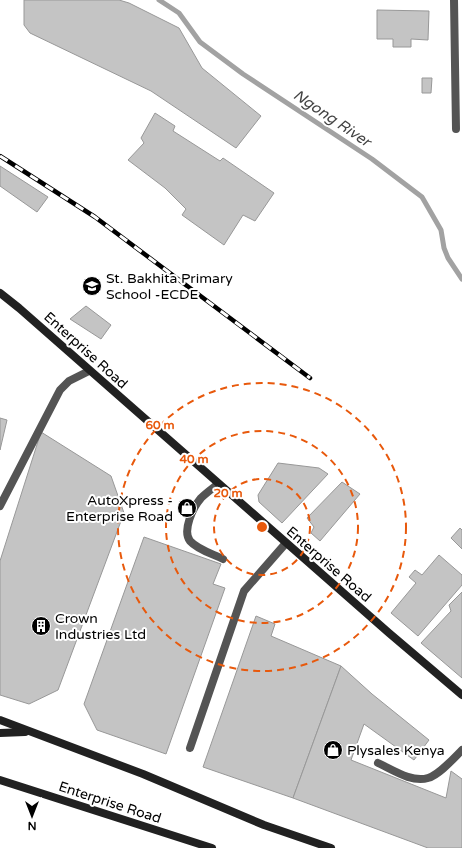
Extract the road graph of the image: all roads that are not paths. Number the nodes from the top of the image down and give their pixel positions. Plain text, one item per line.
1 (454, 0) edge
2 (456, 129) dead end
3 (0, 293) edge
4 (89, 371) junction
5 (218, 484) junction
6 (0, 506) edge
7 (286, 543) junction
8 (223, 559) dead end
9 (462, 695) edge
10 (0, 720) edge
11 (30, 732) junction
12 (0, 733) edge
13 (190, 748) dead end
14 (462, 750) edge
15 (378, 763) dead end
16 (2, 780) edge
17 (212, 848) edge
18 (330, 848) edge

1 - 2 street
3 - 4 main road, Enterprise Road
4 - 5 main road, Enterprise Road
4 - 6 street
5 - 7 main road, Enterprise Road
5 - 8 street
7 - 9 main road, Enterprise Road
7 - 13 street
10 - 11 main road
11 - 12 main road
11 - 18 main road
14 - 15 street
16 - 17 main road, Enterprise Road

